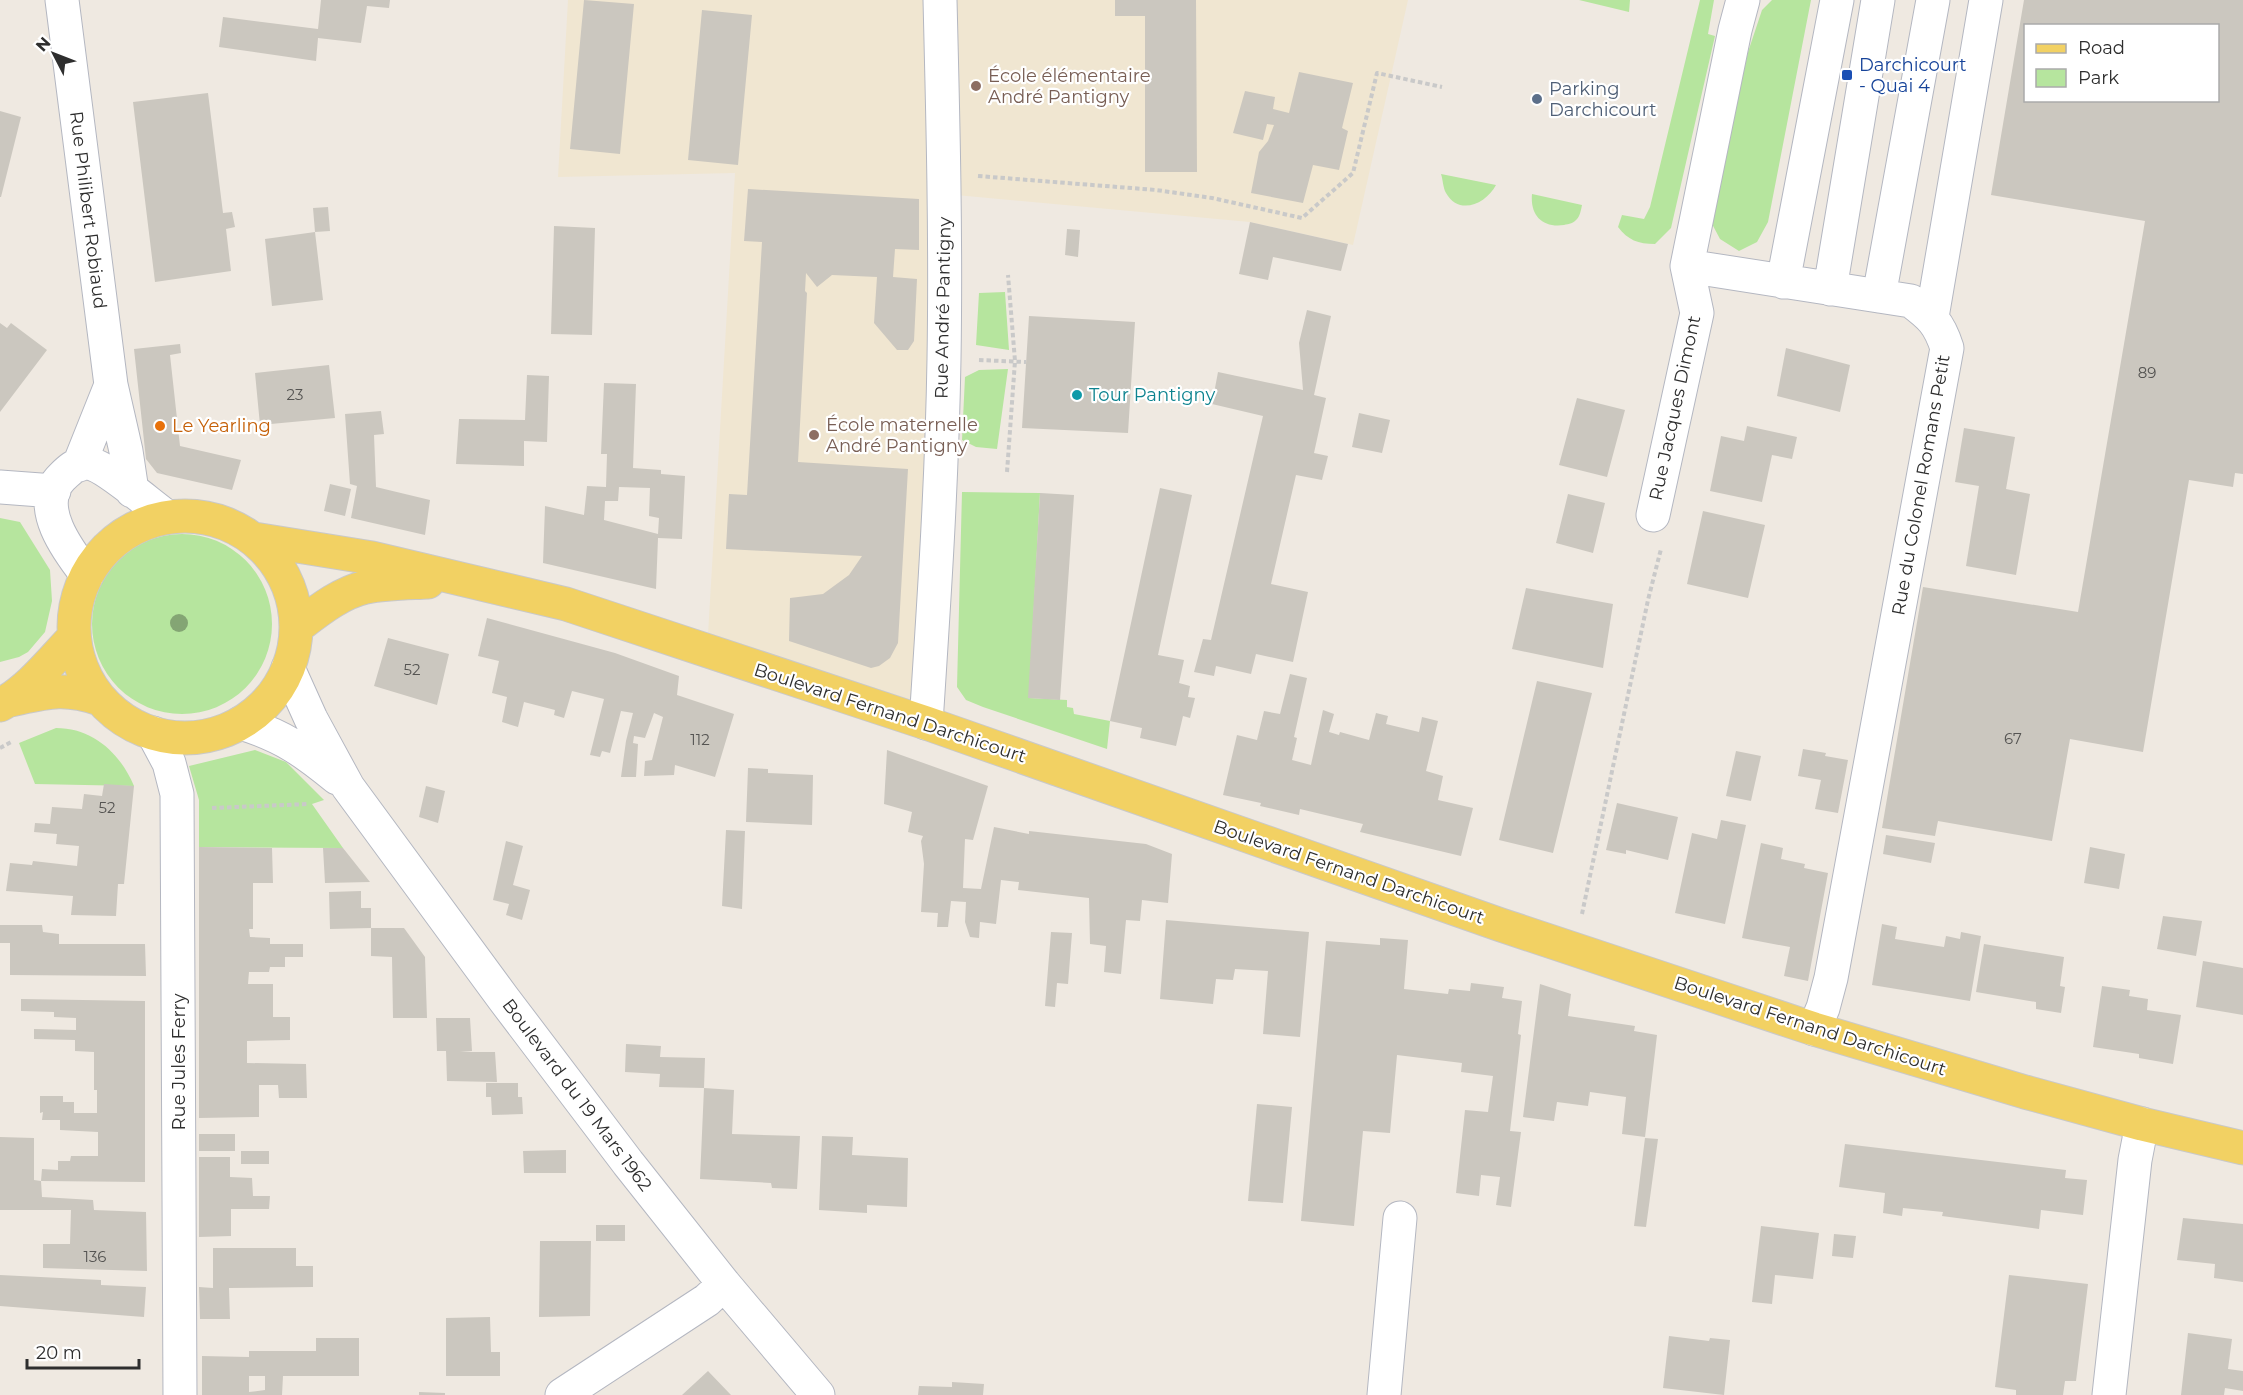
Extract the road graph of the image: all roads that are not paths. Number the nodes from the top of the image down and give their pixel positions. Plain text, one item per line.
1 (62, 0) edge
2 (940, 0) edge
3 (1743, 0) edge
4 (1837, 0) edge
5 (1878, 0) edge
6 (1933, 0) edge
7 (1986, 0) edge
8 (1687, 266) junction
9 (1783, 282) junction
10 (1830, 289) junction
11 (1879, 296) junction
12 (1932, 317) junction
13 (111, 385) junction
14 (79, 465) junction
15 (0, 487) edge
16 (132, 490) junction
17 (54, 491) junction
18 (1653, 515) road end
19 (166, 516) junction
20 (255, 539) junction
21 (87, 575) junction
22 (460, 580) junction
23 (297, 627) junction
24 (74, 637) junction
25 (288, 668) junction
26 (100, 699) junction
27 (4, 703) edge
28 (241, 723) junction
29 (926, 723) junction
30 (153, 733) junction
31 (348, 787) junction
32 (1814, 1029) junction
33 (2142, 1124) junction
34 (2243, 1148) edge
35 (1400, 1218) dead end
36 (724, 1284) junction
37 (180, 1395) edge
38 (562, 1395) edge
39 (818, 1395) edge
40 (1384, 1395) edge
41 (2109, 1395) edge

1 - 13 street, Rue Philibert Robiaud
2 - 29 street, Rue André Pantigny
3 - 8 street
4 - 9 street
5 - 10 street
6 - 11 street
7 - 12 street
8 - 9 street, Rue du Colonel Romans Petit
8 - 18 street, Rue Jacques Dimont
9 - 10 street, Rue du Colonel Romans Petit
10 - 11 street, Rue du Colonel Romans Petit
11 - 12 street, Rue du Colonel Romans Petit
12 - 32 street, Rue du Colonel Romans Petit
13 - 14 street, Rue Philibert Robiaud
13 - 16 street, Rue Philibert Robiaud
14 - 16 street
14 - 17 street
15 - 17 street
16 - 19 street
17 - 21 street
19 - 20 main road
19 - 21 main road
20 - 22 main road, Boulevard Fernand Darchicourt
20 - 23 main road
21 - 24 main road
22 - 23 main road, Boulevard Fernand Darchicourt
22 - 29 main road, Boulevard Fernand Darchicourt
23 - 25 main road
24 - 26 main road
24 - 27 main road
25 - 28 main road
25 - 31 street, Boulevard du 19 Mars 1962
26 - 27 main road
26 - 30 main road
28 - 30 main road
28 - 31 street, Boulevard du 19 Mars 1962
29 - 32 main road, Boulevard Fernand Darchicourt
30 - 37 street, Rue Jules Ferry
31 - 36 street, Boulevard du 19 Mars 1962
32 - 33 main road, Boulevard Fernand Darchicourt
33 - 34 main road, Boulevard Fernand Darchicourt
33 - 41 street
35 - 40 street
36 - 38 street
36 - 39 street, Boulevard du 19 Mars 1962

